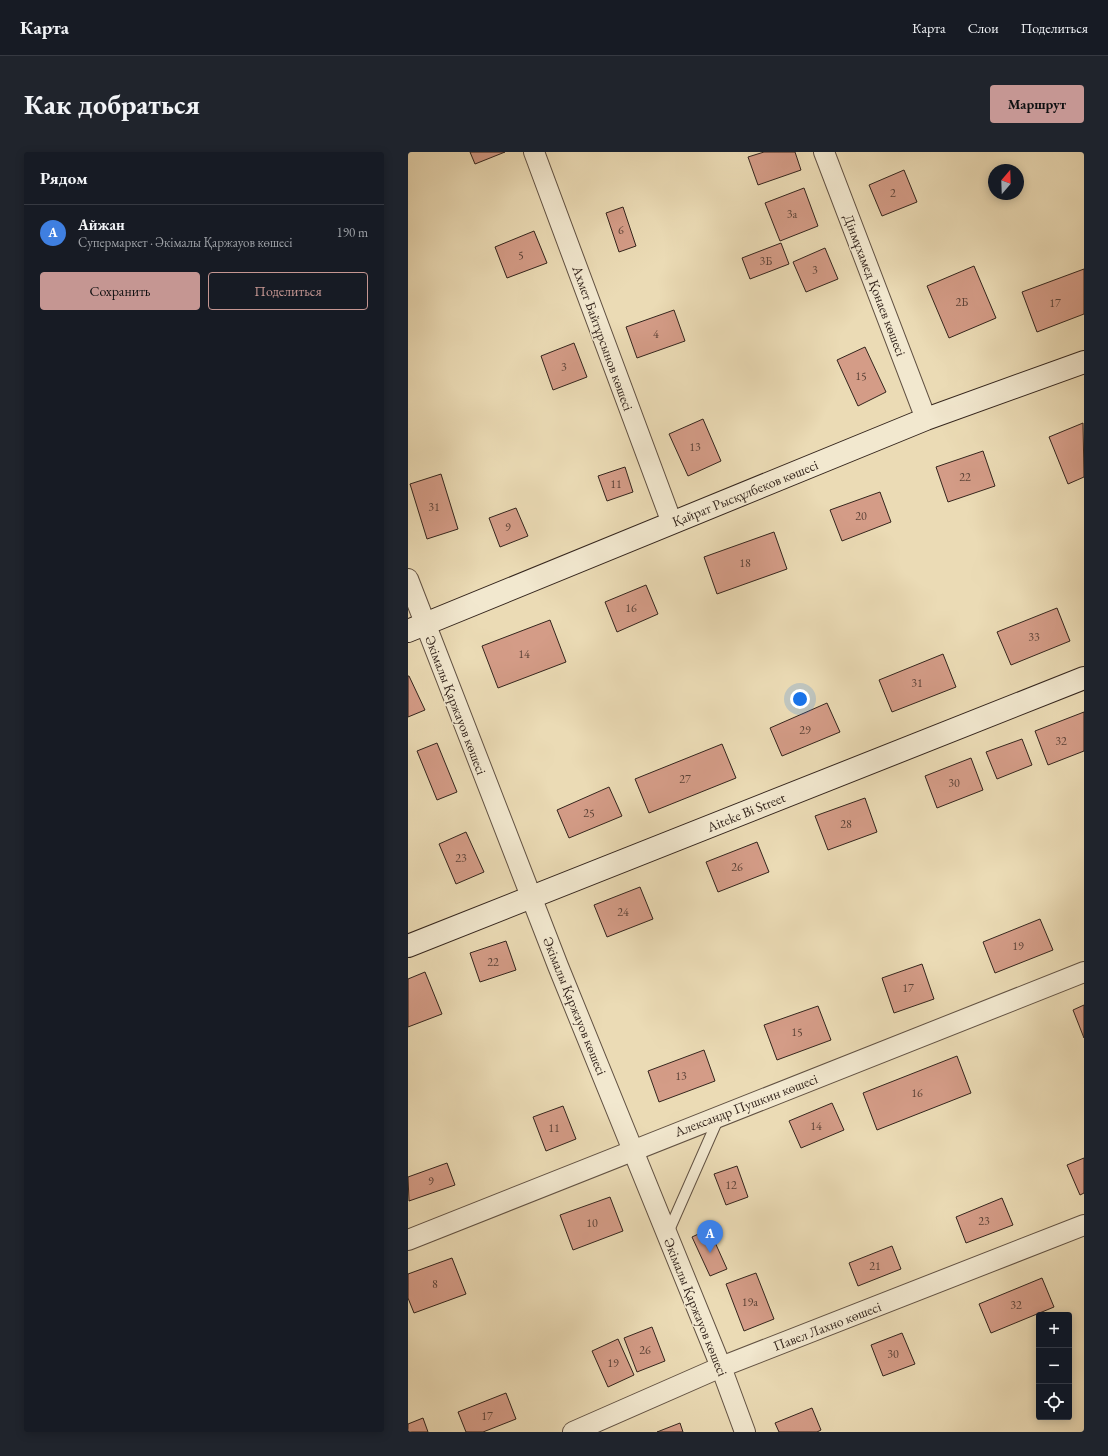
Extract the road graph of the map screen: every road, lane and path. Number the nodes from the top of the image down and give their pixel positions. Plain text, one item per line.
1 (534, 152) edge
2 (824, 152) edge
3 (1084, 362) edge
4 (926, 418) junction
5 (672, 523) junction
6 (408, 579) edge
7 (417, 628) edge
8 (1084, 678) edge
9 (531, 898) junction
10 (408, 946) edge
11 (1084, 972) edge
12 (720, 1116) junction
13 (632, 1150) junction
14 (1084, 1225) edge
15 (667, 1235) junction
16 (408, 1240) edge
17 (721, 1367) junction
18 (573, 1432) edge
19 (745, 1432) edge

1 - 5 street, Ахмет Байтұрсынов көшесі
2 - 4 street, Дінмұхамед Қонаев көшесі
3 - 4 main road, Қайрат Рысқұлбеков көшесі
4 - 5 main road, Қайрат Рысқұлбеков көшесі
5 - 7 main road, Қайрат Рысқұлбеков көшесі
6 - 7 street, Әкімалы Қаржауов көшесі
7 - 9 street, Әкімалы Қаржауов көшесі
8 - 9 main road, Aiteke Bi Street
9 - 10 main road, Aiteke Bi Street
9 - 13 street, Әкімалы Қаржауов көшесі
11 - 12 street, Александр Пушкин көшесі
12 - 13 street, Александр Пушкин көшесі
12 - 15 lane
13 - 15 street, Әкімалы Қаржауов көшесі
13 - 16 street, Александр Пушкин көшесі
14 - 17 street, Павел Лахно көшесі
15 - 17 street, Әкімалы Қаржауов көшесі
17 - 18 street, Павел Лахно көшесі
17 - 19 street, Әкімалы Қаржауов көшесі

